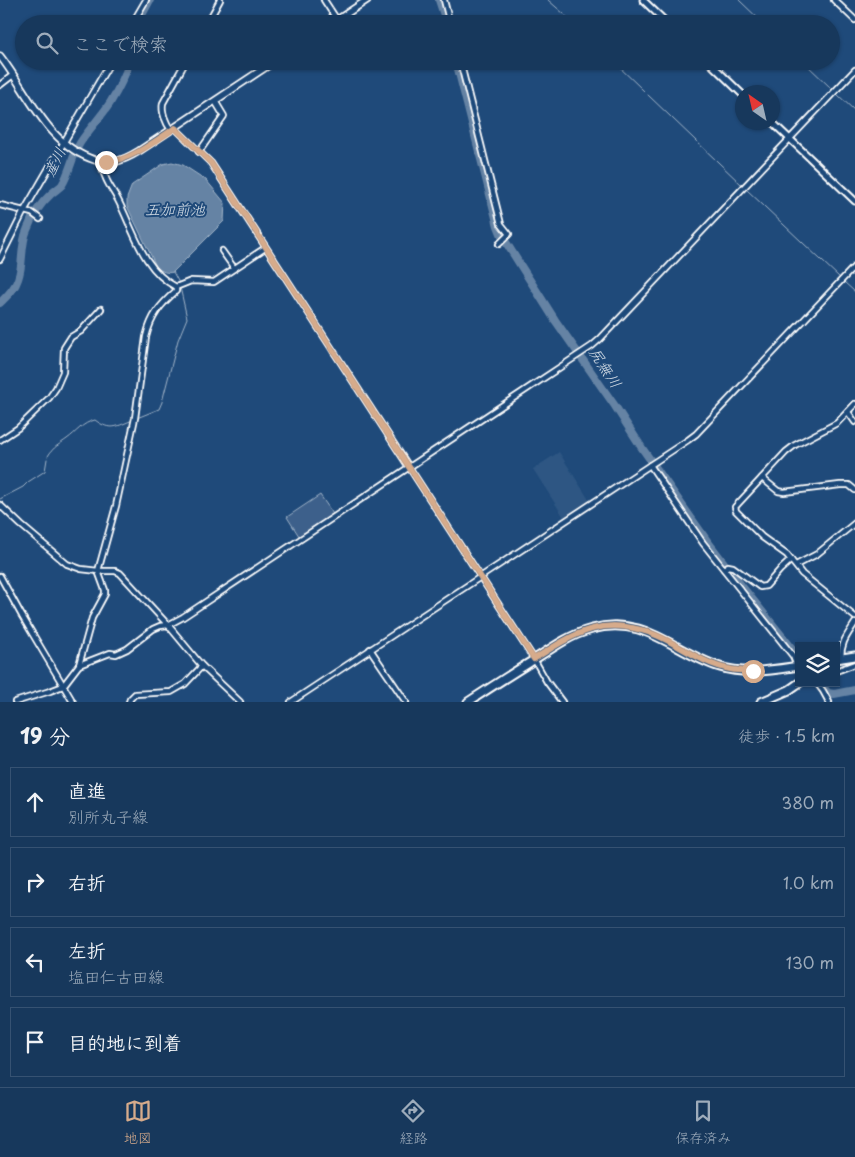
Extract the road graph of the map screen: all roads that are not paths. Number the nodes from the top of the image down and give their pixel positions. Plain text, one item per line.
1 (146, 0) edge
2 (220, 0) edge
3 (324, 0) edge
4 (367, 0) edge
5 (444, 0) edge
6 (643, 0) edge
7 (834, 0) edge
8 (137, 15) edge
9 (211, 15) edge
10 (334, 15) edge
11 (344, 15) edge
12 (448, 15) edge
13 (659, 15) edge
14 (855, 20) edge
15 (0, 56) edge
16 (106, 70) edge
17 (181, 70) edge
18 (262, 70) edge
19 (462, 70) edge
20 (717, 70) edge
21 (855, 70) edge
22 (14, 75) junction
23 (0, 85) edge
24 (735, 87) edge
25 (215, 101) junction
26 (173, 129) junction
27 (780, 130) edge
28 (790, 139) junction
29 (64, 142) junction
30 (199, 152) junction
31 (100, 161) junction
32 (855, 202) edge
33 (0, 205) edge
34 (24, 211) junction
35 (40, 219) dead end
36 (500, 243) dead end
37 (265, 248) junction
38 (222, 250) dead end
39 (0, 259) edge
40 (855, 266) edge
41 (234, 268) junction
42 (176, 287) junction
43 (101, 309) dead end
44 (855, 404) edge
45 (848, 412) junction
46 (855, 422) edge
47 (0, 440) edge
48 (650, 465) junction
49 (409, 468) junction
50 (762, 478) junction
51 (855, 490) edge
52 (0, 505) edge
53 (855, 523) edge
54 (792, 560) junction
55 (796, 565) junction
56 (726, 568) junction
57 (98, 571) junction
58 (0, 576) edge
59 (480, 576) junction
60 (855, 617) edge
61 (855, 623) edge
62 (168, 625) junction
63 (370, 649) junction
64 (840, 654) edge
65 (855, 656) edge
66 (534, 659) junction
67 (795, 659) edge
68 (840, 659) edge
69 (855, 664) edge
70 (79, 665) junction
71 (202, 666) junction
72 (795, 668) edge
73 (840, 670) edge
74 (63, 686) junction
75 (795, 686) edge
76 (820, 687) edge
77 (15, 702) edge
78 (72, 702) edge
79 (130, 702) edge
80 (240, 702) edge
81 (291, 702) edge
82 (406, 702) edge
83 (468, 702) edge
84 (562, 702) edge
85 (761, 702) edge
86 (829, 702) edge

1 - 8 street
2 - 9 street
3 - 10 street
4 - 11 main road
5 - 12 street
6 - 13 street
7 - 14 street
15 - 22 main road
16 - 29 street
17 - 26 street
18 - 25 main road
19 - 36 street
20 - 24 street
21 - 28 street
22 - 23 street
22 - 29 main road
25 - 26 main road
25 - 30 street
26 - 30 street
26 - 31 main road
27 - 28 street
28 - 32 street
28 - 49 street
29 - 31 main road
29 - 34 street
30 - 37 street
31 - 42 street
33 - 34 street
34 - 35 street
34 - 39 street
37 - 41 street
37 - 49 street
38 - 41 street
40 - 48 street
41 - 42 street
42 - 57 street
43 - 47 street
44 - 45 street
45 - 46 street
45 - 50 street
48 - 56 street
48 - 59 street
49 - 59 street
49 - 62 street
50 - 51 street
50 - 54 street
52 - 57 street
53 - 55 street
54 - 55 street
54 - 56 street
55 - 60 street
56 - 67 street
57 - 62 street
57 - 70 street
58 - 74 street
59 - 63 street
59 - 66 street
61 - 64 street
62 - 70 street
62 - 71 street
63 - 81 street
63 - 82 street
65 - 68 main road
66 - 72 main road
66 - 83 main road
66 - 84 street
69 - 73 street
70 - 74 street
71 - 79 street
71 - 80 street
74 - 77 street
74 - 78 street
75 - 85 main road
76 - 86 street

